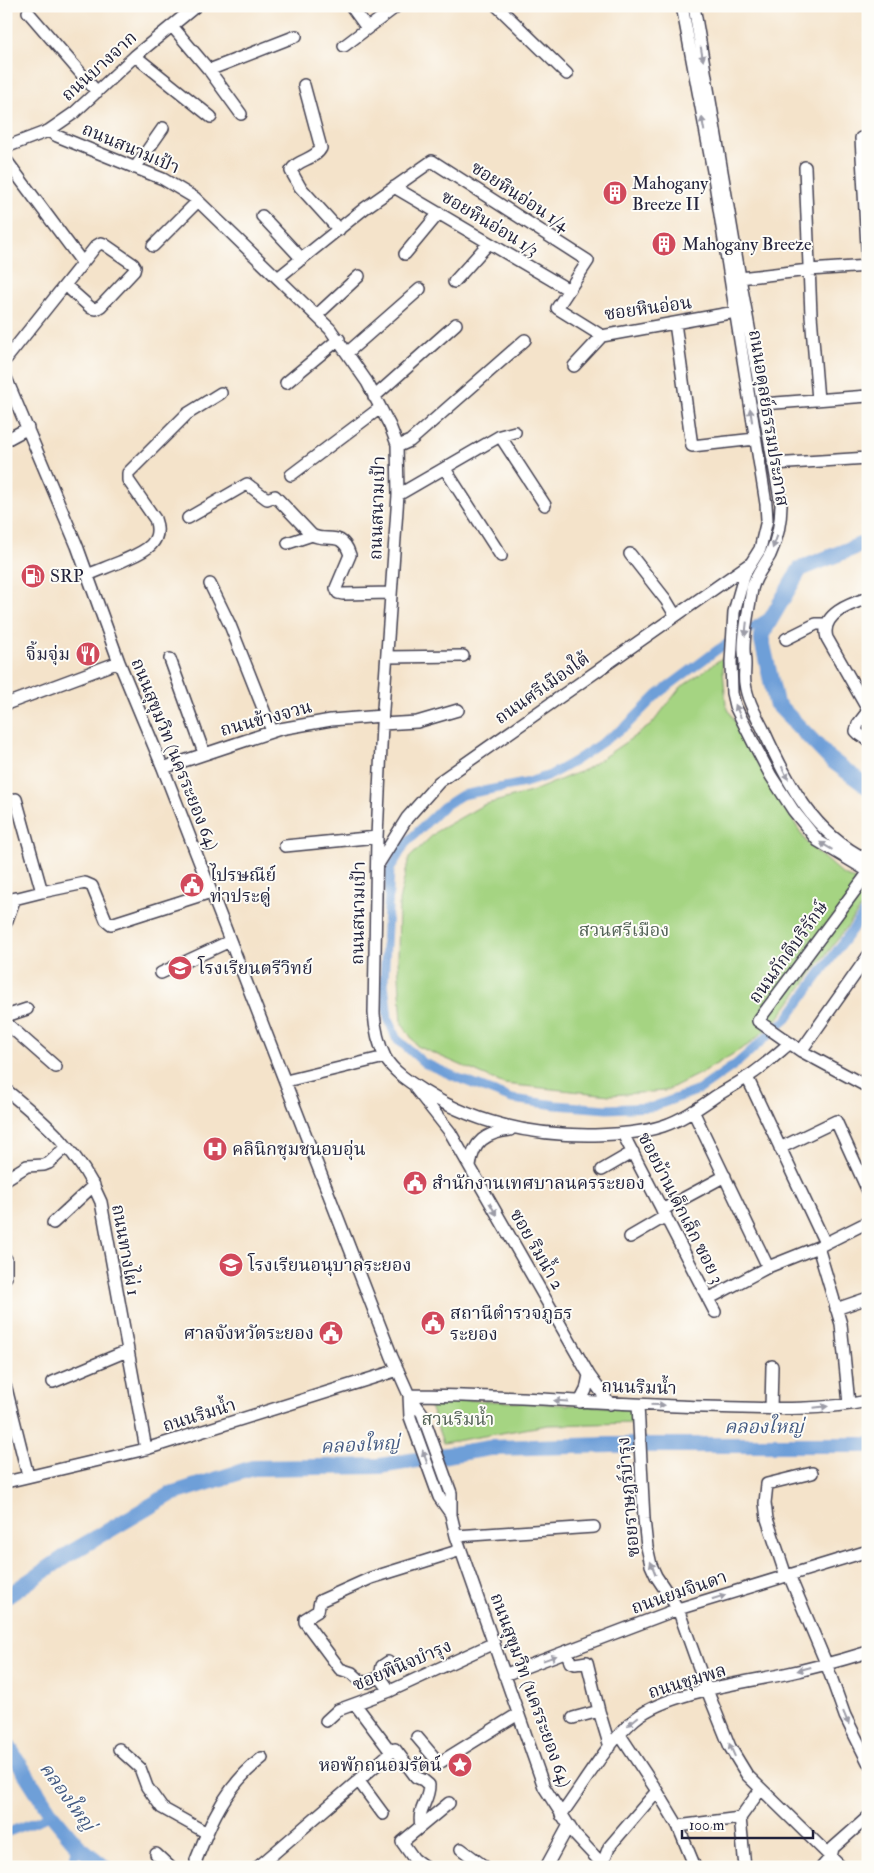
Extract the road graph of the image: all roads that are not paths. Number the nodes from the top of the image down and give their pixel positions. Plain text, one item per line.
1 (196, 6) edge
2 (351, 6) edge
3 (397, 6) edge
4 (496, 6) edge
5 (682, 6) edge
6 (694, 6) edge
7 (28, 12) dead end
8 (172, 26) junction
9 (367, 28) junction
10 (296, 36) dead end
11 (344, 46) dead end
12 (135, 56) junction
13 (209, 70) junction
14 (567, 74) dead end
15 (304, 85) dead end
16 (97, 92) junction
17 (241, 114) dead end
18 (210, 117) dead end
19 (163, 128) dead end
20 (48, 131) junction
21 (861, 138) dead end
22 (6, 147) edge
23 (6, 160) edge
24 (805, 167) dead end
25 (135, 168) junction
26 (394, 186) junction
27 (198, 201) junction
28 (439, 213) junction
29 (262, 216) dead end
30 (339, 230) junction
31 (488, 243) junction
32 (153, 246) dead end
33 (405, 254) dead end
34 (302, 259) junction
35 (588, 261) joint
36 (82, 262) junction
37 (868, 266) edge
38 (809, 270) junction
39 (359, 276) dead end
40 (279, 277) junction
41 (740, 278) junction
42 (454, 282) dead end
43 (65, 285) junction
44 (420, 289) dead end
45 (568, 290) junction
46 (741, 311) junction
47 (317, 315) junction
48 (675, 323) junction
49 (456, 324) dead end
50 (602, 336) junction
51 (339, 339) junction
52 (525, 340) dead end
53 (347, 353) junction
54 (6, 359) edge
55 (574, 366) dead end
56 (6, 378) edge
57 (286, 382) dead end
58 (221, 393) dead end
59 (374, 396) junction
60 (868, 396) edge
61 (818, 400) junction
62 (762, 404) junction
63 (380, 408) junction
64 (28, 428) junction
65 (515, 432) dead end
66 (500, 436) junction
67 (755, 439) junction
68 (6, 440) edge
69 (396, 444) junction
70 (868, 458) edge
71 (772, 464) junction
72 (445, 469) junction
73 (291, 474) dead end
74 (398, 495) junction
75 (545, 505) dead end
76 (188, 518) dead end
77 (312, 535) junction
78 (288, 543) dead end
79 (630, 554) dead end
80 (501, 556) dead end
81 (753, 562) junction
82 (87, 575) junction
83 (210, 584) dead end
84 (391, 593) junction
85 (868, 598) edge
86 (675, 615) junction
87 (826, 627) junction
88 (786, 639) dead end
89 (463, 656) dead end
90 (387, 657) junction
91 (170, 659) dead end
92 (120, 662) junction
93 (6, 704) edge
94 (458, 710) dead end
95 (868, 710) edge
96 (382, 720) junction
97 (272, 731) junction
98 (868, 740) edge
99 (772, 748) junction
100 (204, 753) junction
101 (760, 754) junction
102 (163, 768) junction
103 (16, 799) dead end
104 (377, 837) junction
105 (285, 846) dead end
106 (868, 860) edge
107 (376, 869) junction
108 (868, 872) edge
109 (42, 892) junction
110 (210, 892) junction
111 (10, 900) edge
112 (6, 923) edge
113 (230, 941) junction
114 (868, 956) edge
115 (161, 973) dead end
116 (27, 1009) dead end
117 (6, 1016) edge
118 (9, 1030) edge
119 (787, 1041) junction
120 (801, 1051) junction
121 (385, 1057) junction
122 (56, 1067) dead end
123 (747, 1077) junction
124 (286, 1081) junction
125 (412, 1084) junction
126 (868, 1087) edge
127 (6, 1090) edge
128 (460, 1111) junction
129 (693, 1111) junction
130 (473, 1116) junction
131 (515, 1129) junction
132 (450, 1132) junction
133 (623, 1134) junction
134 (480, 1141) junction
135 (66, 1147) junction
136 (459, 1148) junction
137 (780, 1148) junction
138 (633, 1152) junction
139 (470, 1166) junction
140 (602, 1170) dead end
141 (725, 1176) junction
142 (6, 1179) edge
143 (94, 1185) junction
144 (868, 1191) edge
145 (664, 1213) junction
146 (868, 1222) edge
147 (53, 1223) dead end
148 (630, 1237) dead end
149 (822, 1245) junction
150 (6, 1259) edge
151 (768, 1267) junction
152 (6, 1277) edge
153 (868, 1298) edge
154 (708, 1299) junction
155 (836, 1309) junction
156 (715, 1312) dead end
157 (127, 1351) junction
158 (772, 1366) dead end
159 (398, 1370) junction
160 (589, 1375) junction
161 (54, 1382) dead end
162 (6, 1388) edge
163 (409, 1395) junction
164 (868, 1401) edge
165 (580, 1402) junction
166 (610, 1404) junction
167 (849, 1404) junction
168 (638, 1405) junction
169 (772, 1409) junction
170 (146, 1449) junction
171 (812, 1473) dead end
172 (28, 1476) junction
173 (6, 1482) edge
174 (451, 1515) junction
175 (594, 1527) dead end
176 (456, 1536) junction
177 (461, 1550) junction
178 (868, 1551) edge
179 (787, 1576) junction
180 (678, 1609) junction
181 (494, 1643) junction
182 (567, 1651) junction
183 (868, 1652) edge
184 (388, 1662) dead end
185 (826, 1663) junction
186 (504, 1674) junction
187 (380, 1676) junction
188 (707, 1690) junction
189 (390, 1691) junction
190 (355, 1704) junction
191 (599, 1711) junction
192 (518, 1714) junction
193 (573, 1718) dead end
194 (326, 1721) dead end
195 (620, 1734) junction
196 (417, 1737) dead end
197 (610, 1747) junction
198 (119, 1749) dead end
199 (391, 1752) junction
200 (262, 1758) dead end
201 (868, 1762) edge
202 (358, 1780) junction
203 (760, 1789) junction
204 (657, 1791) junction
205 (449, 1803) dead end
206 (383, 1814) dead end
207 (561, 1815) junction
208 (868, 1817) edge
209 (740, 1818) junction
210 (421, 1825) junction
211 (569, 1826) junction
212 (678, 1826) junction
213 (207, 1834) junction
214 (461, 1849) dead end
215 (156, 1854) dead end
216 (831, 1857) junction
217 (605, 1866) edge
218 (170, 1867) edge
219 (197, 1867) edge
220 (258, 1867) edge
221 (425, 1867) edge
222 (485, 1867) edge
223 (546, 1867) edge
224 (695, 1867) edge
225 (745, 1867) edge
226 (822, 1867) edge
227 (841, 1867) edge

1 - 8 street, ถนนบางจาก
2 - 9 street
3 - 9 street
4 - 14 street
46 -> 5 street, ถนนอดุลย์ธรรมประภาส
6 -> 41 street, ถนนอดุลย์ธรรมประภาส
7 - 16 street
8 - 12 street, ถนนบางจาก
8 - 13 street
9 - 11 street
10 - 13 street
12 - 16 street, ถนนบางจาก
12 - 18 street
13 - 17 street
15 - 30 street
16 - 20 street, ถนนบางจาก
19 - 25 street
20 - 22 street
20 - 25 street, ถนนสนามเป้า
21 - 37 street
23 - 36 street
24 - 38 street
25 - 27 street, ถนนสนามเป้า
26 - 28 street, ซอยหินอ่อน 1/3
26 - 30 street
26 - 35 street, ซอยหินอ่อน 1/4
27 - 32 street
27 - 40 street, ถนนสนามเป้า
28 - 31 street, ซอยหินอ่อน 1/3
28 - 33 street
29 - 34 street
30 - 34 street
31 - 42 street
31 - 45 street, ซอยหินอ่อน 1/3
34 - 40 street
35 - 45 street, ซอยหินอ่อน
36 - 43 street
36 - 43 street
37 - 38 street
38 - 41 street
38 - 61 street
39 - 47 street
40 - 47 street, ถนนสนามเป้า
41 - 46 street, ถนนอดุลย์ธรรมประภาส
43 - 54 street
44 - 53 street
45 - 50 street, ซอยหินอ่อน
46 - 48 street, ซอยหินอ่อน
46 - 62 street, ถนนอดุลย์ธรรมประภาส
67 -> 46 street, ถนนอดุลย์ธรรมประภาส
47 - 51 street, ถนนสนามเป้า
48 - 50 street, ซอยหินอ่อน
48 - 67 street
49 - 59 street
50 - 55 street
51 - 53 street, ถนนสนามเป้า
51 - 57 street
52 - 69 street
53 - 59 street, ถนนสนามเป้า
56 - 64 street, ถนนสุขุมวิท (นครระยอง 64)
58 - 82 street
59 - 63 street, ถนนสนามเป้า
60 - 61 street
61 - 62 street
62 - 71 street, ถนนอดุลย์ธรรมประภาส
63 - 69 street, ถนนสนามเป้า
63 - 73 street
64 - 68 street
64 - 82 street, ถนนสุขุมวิท (นครระยอง 64)
65 - 66 street
66 - 72 street
66 - 75 street
67 - 81 street, ถนนอดุลย์ธรรมประภาส
69 - 74 street, ถนนสนามเป้า
70 - 71 street
71 -> 99 street, ถนนอดุลย์ธรรมประภาส
72 - 74 street
72 - 80 street
74 - 84 street, ถนนสนามเป้า
76 - 77 street
77 - 78 street
77 - 84 street
79 - 86 street
81 - 86 street, ถนนศรีเมืองใต้
101 -> 81 street, ถนนอดุลย์ธรรมประภาส
82 - 92 street, ถนนสุขุมวิท (นครระยอง 64)
83 - 97 street
84 - 90 street, ถนนสนามเป้า
85 - 87 street
86 - 107 street, ถนนศรีเมืองใต้
87 - 88 street
87 - 95 street
89 - 90 street
90 - 96 street, ถนนสนามเป้า
91 - 100 street
92 - 93 street
92 - 102 street, ถนนสุขุมวิท (นครระยอง 64)
94 - 96 street, ถนนข้างจวน
95 - 98 street
96 - 97 street, ถนนข้างจวน
96 - 104 street, ถนนสนามเป้า
97 - 100 street, ถนนข้างจวน
99 - 101 street
99 -> 106 street, ถนนอดุลย์ธรรมประภาส
100 - 102 street, ถนนข้างจวน
108 -> 101 street, ถนนอดุลย์ธรรมประภาส
102 - 110 street, ถนนสุขุมวิท (นครระยอง 64)
103 - 109 street
104 - 105 street
104 - 107 street, ถนนสนามเป้า
107 - 121 street, ถนนสนามเป้า
108 - 119 street, ถนนภักดีบริรักษ์
109 - 110 street
109 - 111 street
110 - 113 street, ถนนสุขุมวิท (นครระยอง 64)
111 - 112 street
113 - 115 street
113 - 124 street, ถนนสุขุมวิท (นครระยอง 64)
114 - 120 street
116 - 117 street
118 - 122 street
119 - 120 street, ถนนภักดีบริรักษ์
119 - 123 street
120 - 126 street, ถนนภักดีบริรักษ์
121 - 124 street
121 - 125 street, ถนนสนามเป้า
123 - 129 street
123 - 137 street
124 - 159 street, ถนนสุขุมวิท (นครระยอง 64)
125 - 128 street
125 - 132 street, ซอย ริมน้ำ 2
127 - 135 street, ถนนทางไผ่ 1
128 - 130 street
128 - 132 street
129 - 133 street
129 - 141 street
130 - 131 street
130 - 134 street
131 - 133 street
131 - 134 street
132 - 136 street, ซอย ริมน้ำ 2
133 - 138 street, ซอยบ้านเด็กเล็ก ซอย 3
134 - 136 street
134 - 139 street
135 - 142 street
135 - 143 street, ถนนทางไผ่ 1
136 - 139 street, ซอย ริมน้ำ 2
137 - 144 street
137 - 149 street
138 - 140 street
138 - 145 street, ซอยบ้านเด็กเล็ก ซอย 3
139 -> 160 street, ซอย ริมน้ำ 2
141 - 145 street
141 - 151 street
143 - 147 street
143 - 157 street, ถนนทางไผ่ 1
145 - 148 street
145 - 154 street, ซอยบ้านเด็กเล็ก ซอย 3
146 - 149 street
149 - 151 street
149 - 155 street
150 - 152 street
151 - 154 street
153 - 155 street
154 - 156 street, ซอยบ้านเด็กเล็ก ซอย 3
155 - 167 street
157 - 161 street
157 - 170 street, ถนนทางไผ่ 1
158 - 169 street
159 - 163 street, ถนนสุขุมวิท (นครระยอง 64)
159 - 170 street, ถนนริมน้ำ
160 - 165 street
160 - 166 street, ซอย ริมน้ำ 2
162 - 172 street
165 -> 163 street, ถนนริมน้ำ
174 -> 163 street, ถนนสุขุมวิท (นครระยอง 64)
163 - 174 street, ถนนสุขุมวิท (นครระยอง 64)
164 - 167 street, ถนนริมน้ำ
165 - 166 street, ถนนริมน้ำ
166 - 168 street, ถนนริมน้ำ
169 -> 167 street, ถนนริมน้ำ
168 -> 169 street, ถนนริมน้ำ
180 -> 168 street, ซอยราษฎร์บำรุง
170 - 172 street, ถนนริมน้ำ
171 - 179 street
172 - 173 street, ถนนริมน้ำ
174 - 176 street, ถนนสุขุมวิท (นครระยอง 64)
175 - 176 street
176 - 177 street, ถนนสุขุมวิท (นครระยอง 64)
177 - 181 street, ถนนสุขุมวิท (นครระยอง 64)
177 - 187 street
178 - 179 street, ถนนยมจินดา
180 -> 179 street, ถนนยมจินดา
179 - 185 street
180 - 182 street, ถนนยมจินดา
180 - 188 street, ซอยราษฎร์บำรุง
181 - 186 street, ถนนสุขุมวิท (นครระยอง 64)
181 - 189 street, ซอยพินิจบำรุง
186 -> 182 street, ถนนยมจินดา
182 - 191 street
183 - 185 street, ถนนชุมพล
184 - 187 street
185 -> 188 street, ถนนชุมพล
185 -> 201 street
186 - 192 street, ถนนสุขุมวิท (นครระยอง 64)
187 - 189 street
188 -> 195 street, ถนนชุมพล
203 -> 188 street, ซอยราษฎร์บำรุง
189 - 190 street, ซอยพินิจบำรุง
190 - 194 street, ซอยพินิจบำรุง
190 - 199 street
191 - 193 street
191 - 197 street
192 - 196 street
192 - 207 street, ถนนสุขุมวิท (นครระยอง 64)
195 - 197 street, ถนนชุมพล
195 - 204 street
197 - 207 street, ถนนชุมพล
198 - 213 street
199 - 202 street
199 - 210 street
200 - 213 street
202 - 206 street
202 - 220 street
203 - 209 street
203 - 216 street, ซอยราษฎร์บำรุง
204 - 212 street
204 - 217 street
205 - 210 street
207 - 211 street, ถนนสุขุมวิท (นครระยอง 64)
208 - 216 street
209 - 212 street
209 - 225 street
210 - 221 street
211 - 217 street, ถนนสุขุมวิท (นครระยอง 64)
211 - 223 street
212 - 224 street
213 - 219 street
214 - 222 street
215 - 218 street
216 - 226 street
216 - 227 street, ซอยราษฎร์บำรุง

